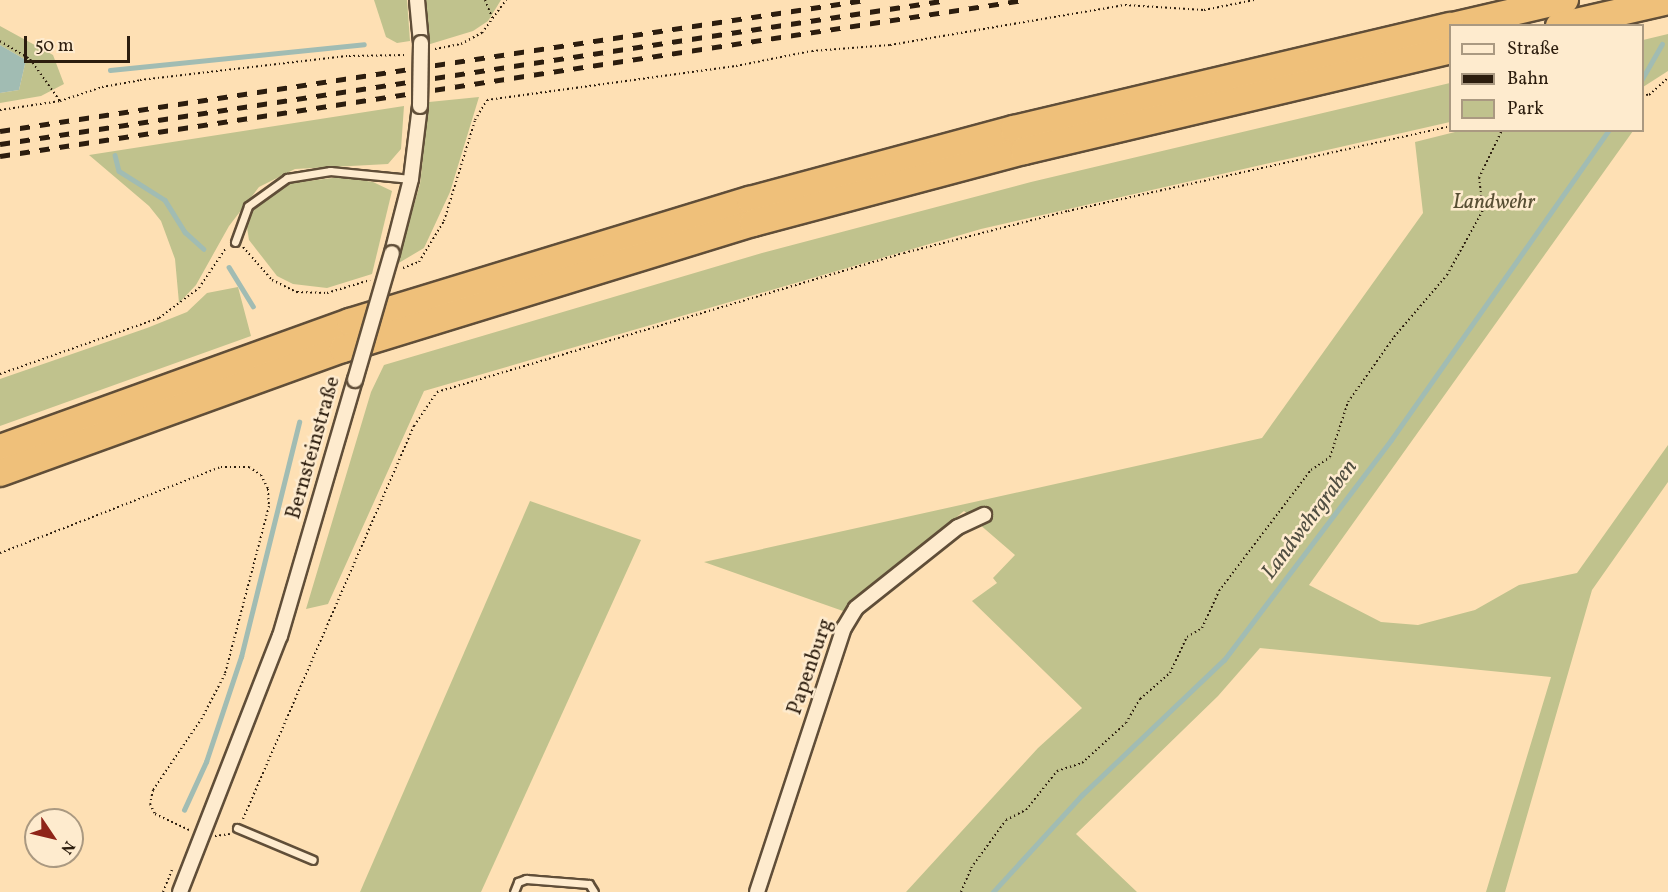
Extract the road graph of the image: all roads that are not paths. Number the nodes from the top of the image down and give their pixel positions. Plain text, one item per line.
1 (417, 0) edge
2 (1565, 0) edge
3 (1668, 1) edge
4 (1461, 24) edge
5 (1568, 24) edge
6 (1449, 27) edge
7 (1449, 50) edge
8 (411, 179) junction
9 (235, 242) road end
10 (0, 448) edge
11 (0, 473) edge
12 (984, 515) dead end
13 (237, 828) road end
14 (313, 860) dead end
15 (180, 892) edge
16 (514, 892) edge
17 (594, 892) edge
18 (757, 892) edge

1 - 8 street, Bernsteinstraße, bridge
2 - 4 highway
3 - 5 highway
6 - 10 highway
7 - 11 highway
8 - 9 lane
8 - 15 street, Bernsteinstraße, bridge
12 - 18 street, Papenburg
13 - 14 lane
16 - 17 lane

